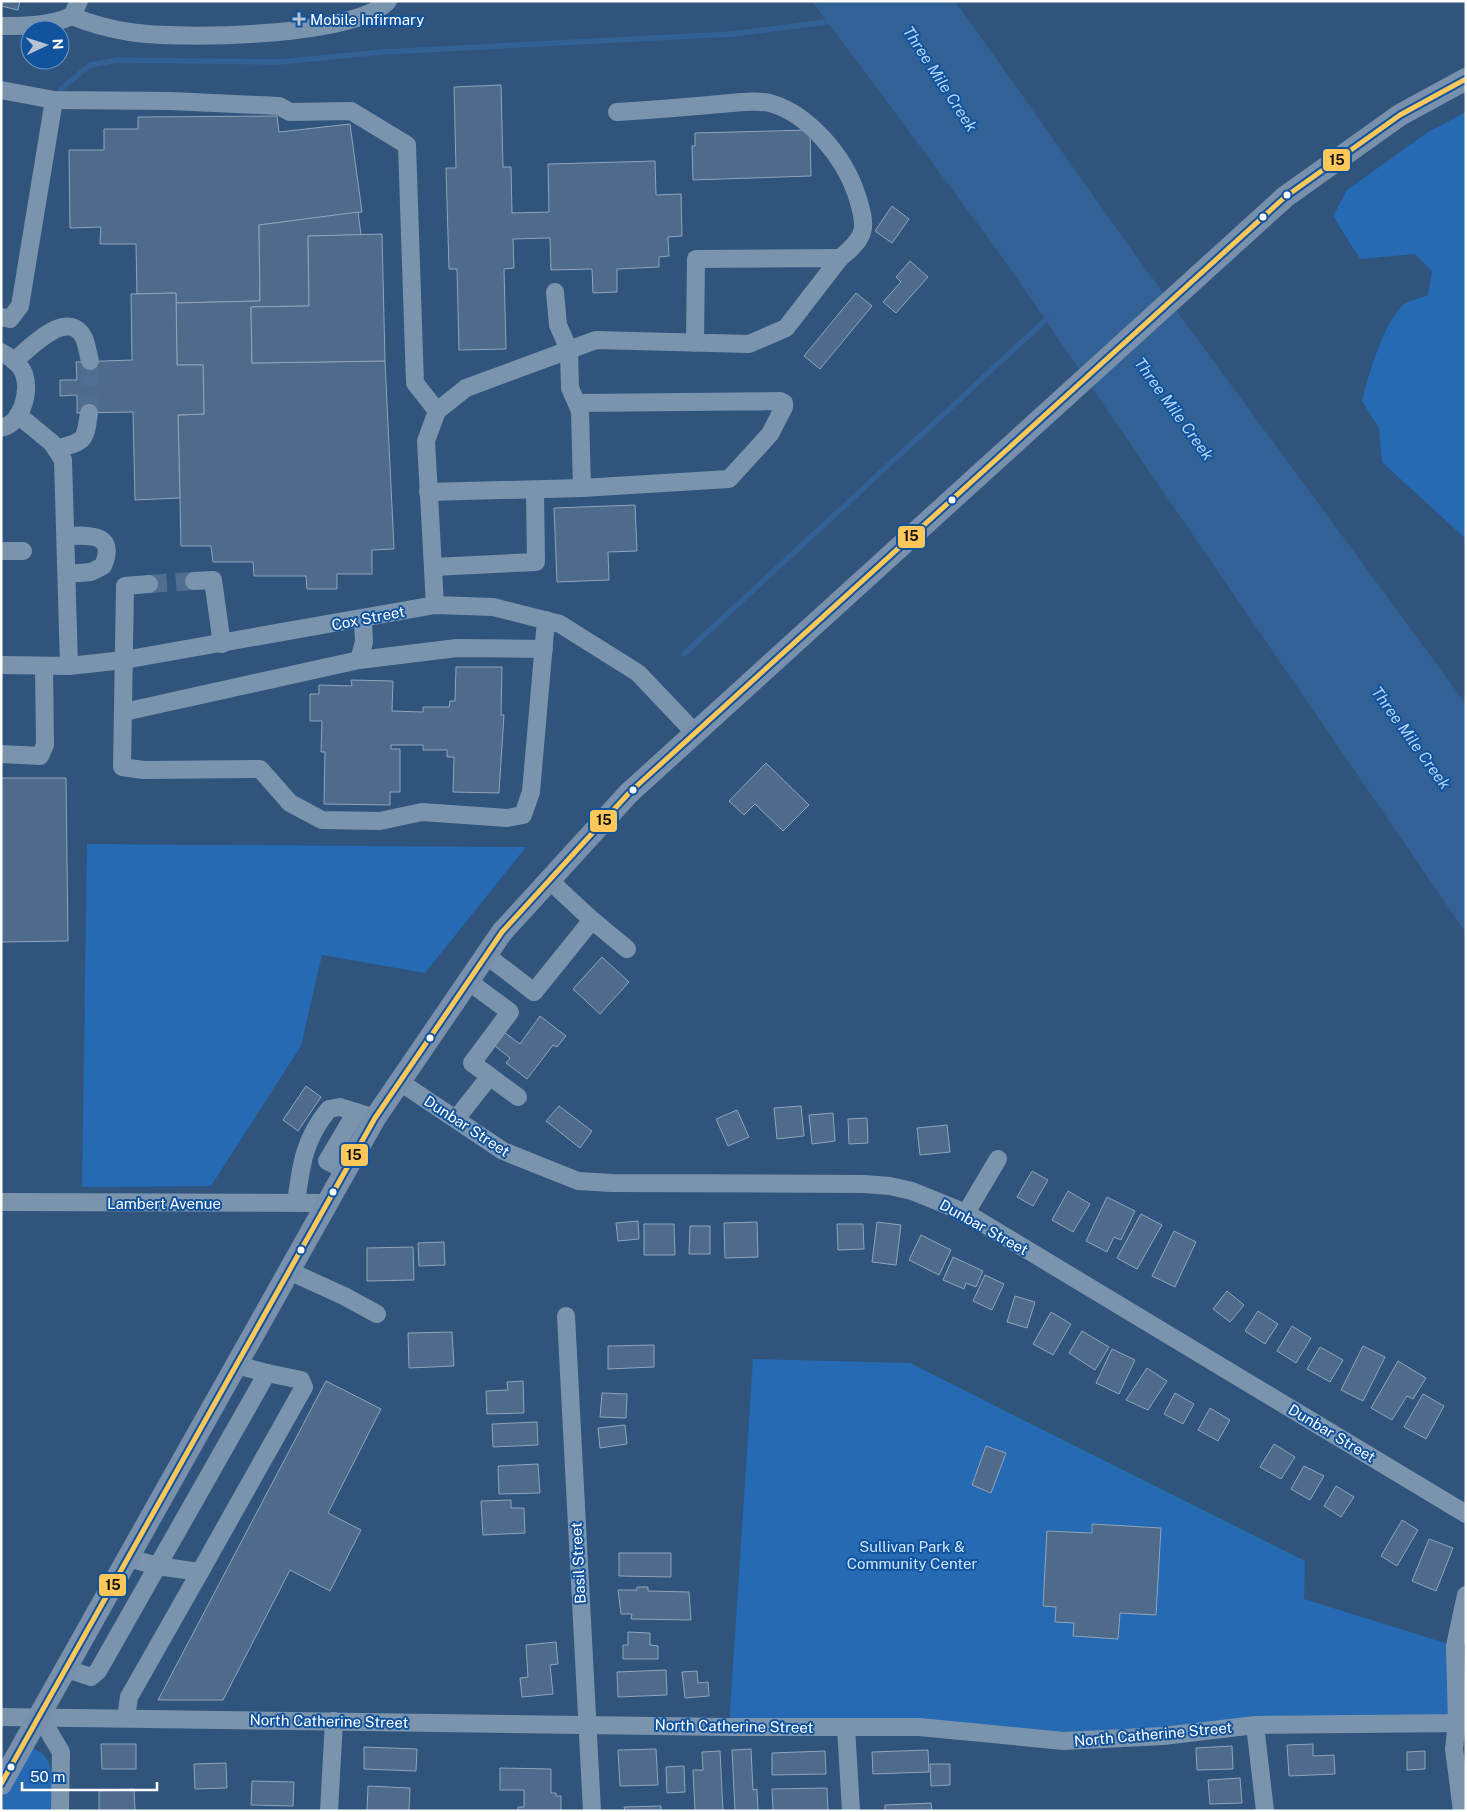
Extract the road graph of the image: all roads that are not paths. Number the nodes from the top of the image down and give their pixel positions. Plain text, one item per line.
1 (388, 1) edge
2 (75, 8) edge
3 (1, 26) edge
4 (1466, 79) edge
5 (1, 90) edge
6 (54, 100) junction
7 (618, 112) dead end
8 (840, 258) junction
9 (555, 292) dead end
10 (1, 318) edge
11 (696, 343) junction
12 (570, 350) junction
13 (7, 357) edge
14 (90, 361) tunnel mouth
15 (577, 403) junction
16 (437, 411) junction
17 (89, 413) tunnel mouth
18 (18, 415) junction
19 (1, 428) edge
20 (56, 449) junction
21 (582, 488) junction
22 (535, 490) junction
23 (428, 492) junction
24 (66, 536) junction
25 (1, 550) edge
26 (23, 551) dead end
27 (433, 567) junction
28 (67, 574) junction
29 (194, 582) tunnel mouth
30 (149, 584) tunnel mouth
31 (435, 605) junction
32 (363, 620) junction
33 (546, 620) junction
34 (222, 644) junction
35 (544, 650) junction
36 (124, 660) junction
37 (359, 660) junction
38 (1, 665) edge
39 (44, 666) junction
40 (70, 666) junction
41 (124, 712) junction
42 (695, 733) junction
43 (1, 754) edge
44 (549, 880) junction
45 (592, 920) junction
46 (627, 948) dead end
47 (486, 955) junction
48 (468, 981) junction
49 (490, 1076) junction
50 (400, 1082) junction
51 (518, 1098) dead end
52 (365, 1115) junction
53 (456, 1120) junction
54 (302, 1158) junction
55 (998, 1159) dead end
56 (336, 1166) junction
57 (1, 1202) edge
58 (296, 1203) junction
59 (327, 1203) junction
60 (966, 1213) junction
61 (288, 1271) junction
62 (377, 1314) dead end
63 (566, 1316) dead end
64 (236, 1365) junction
65 (267, 1374) junction
66 (1466, 1514) edge
67 (129, 1558) junction
68 (157, 1566) junction
69 (200, 1572) junction
70 (1465, 1603) edge
71 (67, 1669) junction
72 (40, 1716) junction
73 (1, 1718) edge
74 (126, 1718) junction
75 (334, 1721) junction
76 (1461, 1723) edge
77 (586, 1725) junction
78 (1255, 1725) junction
79 (846, 1728) junction
80 (1, 1784) edge
81 (60, 1811) edge
82 (329, 1811) edge
83 (592, 1811) edge
84 (852, 1811) edge
85 (1265, 1811) edge
86 (1462, 1811) edge

1 - 2 street
2 - 3 street
4 - 42 main road
5 - 6 street
6 - 10 street
6 - 16 street
7 - 8 street
8 - 11 street
8 - 11 street
9 - 12 street
11 - 12 street
12 - 15 street
12 - 16 street
13 - 14 street
13 - 18 street
15 - 21 street
15 - 21 street
16 - 23 street
17 - 20 street
18 - 19 street
18 - 20 street
20 - 24 street
21 - 22 street
22 - 23 street
22 - 27 street
23 - 27 street
24 - 28 street
24 - 28 street
25 - 26 street
27 - 31 street
28 - 40 street
29 - 34 street
30 - 36 street
31 - 32 street, Cox Street
31 - 33 street, Cox Street
32 - 34 street, Cox Street
32 - 37 street
33 - 35 street
33 - 42 street, Cox Street
34 - 36 street, Cox Street
35 - 37 street
35 - 41 street
36 - 40 street, Cox Street
36 - 41 street
37 - 41 street
38 - 39 street, Cox Street
39 - 40 street, Cox Street
39 - 43 street
42 - 44 main road
44 - 45 street
44 - 47 main road
45 - 46 street
45 - 47 street
47 - 48 main road
48 - 49 street
48 - 50 main road
49 - 51 street
49 - 53 street
50 - 52 main road
50 - 53 street, Dunbar Street
52 - 54 street
52 - 56 main road
53 - 60 street, Dunbar Street
54 - 56 street
54 - 58 street
55 - 60 street
56 - 59 main road
57 - 58 street, Lambert Avenue
58 - 59 street, Lambert Avenue
59 - 61 main road
60 - 66 street, Dunbar Street
61 - 62 street
61 - 64 main road
63 - 77 street, Basil Street
64 - 65 street
64 - 67 main road
65 - 68 street
65 - 69 street
67 - 68 street
67 - 71 main road
68 - 69 street
68 - 71 street
69 - 74 street
70 - 76 street
71 - 72 main road
72 - 73 street, North Catherine Street
72 - 74 street, North Catherine Street
72 - 80 main road
72 - 81 street
74 - 75 street, North Catherine Street
75 - 77 street, North Catherine Street
75 - 82 street
76 - 78 street, North Catherine Street
76 - 86 street
77 - 79 street, North Catherine Street
77 - 83 street, Basil Street
78 - 79 street, North Catherine Street
78 - 85 street
79 - 84 street

